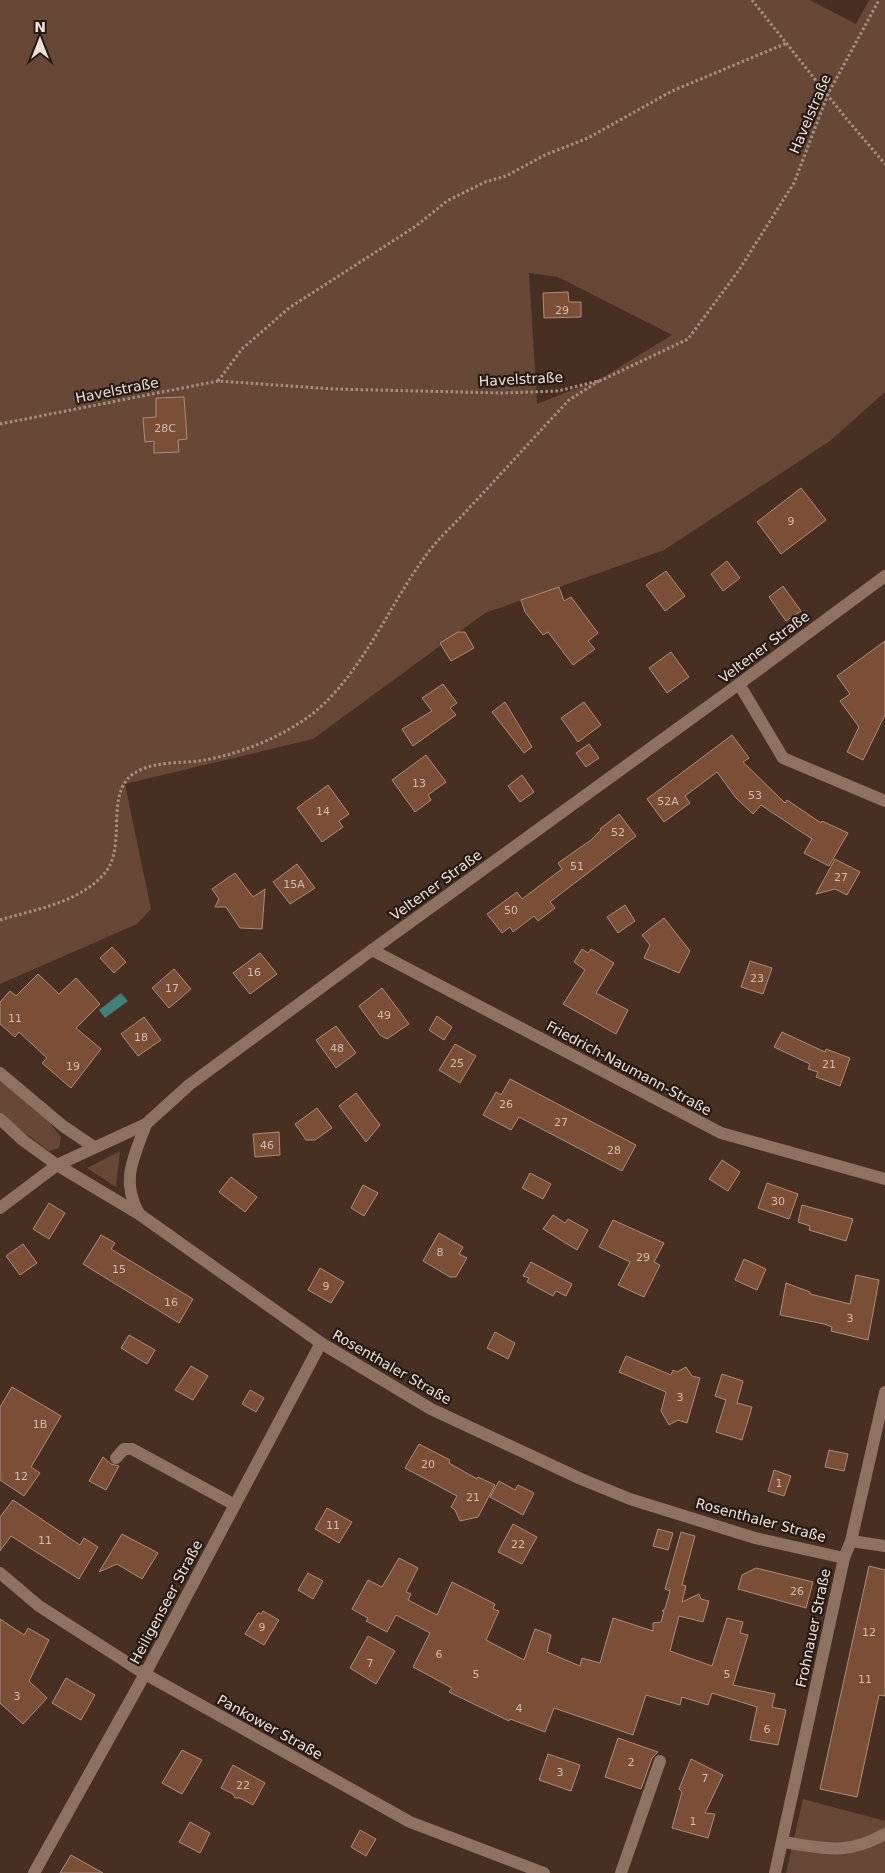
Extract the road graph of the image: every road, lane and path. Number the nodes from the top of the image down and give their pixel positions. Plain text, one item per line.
1 (752, 0) edge
2 (879, 0) edge
3 (787, 42) junction
4 (828, 94) junction
5 (885, 164) edge
6 (602, 380) junction
7 (218, 381) junction
8 (0, 424) edge
9 (885, 576) edge
10 (739, 684) junction
11 (885, 801) edge
12 (0, 920) edge
13 (372, 950) junction
14 (0, 1073) edge
15 (0, 1119) edge
16 (146, 1124) junction
17 (94, 1147) junction
18 (57, 1165) junction
19 (885, 1179) edge
20 (0, 1208) edge
21 (139, 1214) junction
22 (321, 1343) junction
23 (885, 1392) edge
24 (116, 1458) dead end
25 (235, 1505) junction
26 (851, 1541) junction
27 (885, 1546) edge
28 (844, 1558) junction
29 (0, 1573) edge
30 (145, 1674) junction
31 (660, 1761) dead end
32 (885, 1834) edge
33 (782, 1842) junction
34 (34, 1873) edge
35 (544, 1873) edge
36 (621, 1873) edge
37 (776, 1873) edge

1 - 3 path
2 - 4 path, Havelstraße
3 - 4 path
3 - 7 path
4 - 5 path
4 - 6 path, Havelstraße
6 - 7 path, Havelstraße
6 - 12 path
7 - 8 path, Havelstraße
9 - 10 street, Veltener Straße
10 - 11 street
10 - 13 street, Veltener Straße
13 - 16 street, Veltener Straße
13 - 19 street, Friedrich-Naumann-Straße
14 - 17 street
15 - 18 street, Rosenthaler Straße
16 - 17 street, Veltener Straße
16 - 21 street
17 - 18 street, Veltener Straße
18 - 20 street, Veltener Straße
18 - 21 street, Rosenthaler Straße
21 - 22 street, Rosenthaler Straße
22 - 25 street, Heiligenseer Straße
22 - 28 street, Rosenthaler Straße
23 - 26 street, Frohnauer Straße
24 - 25 street
25 - 30 street, Heiligenseer Straße
26 - 27 street
26 - 28 street, Frohnauer Straße
28 - 33 street, Frohnauer Straße
29 - 30 street, Pankower Straße
30 - 34 street, Heiligenseer Straße
30 - 35 street, Pankower Straße
31 - 36 street
32 - 33 street
33 - 37 street, Frohnauer Straße

